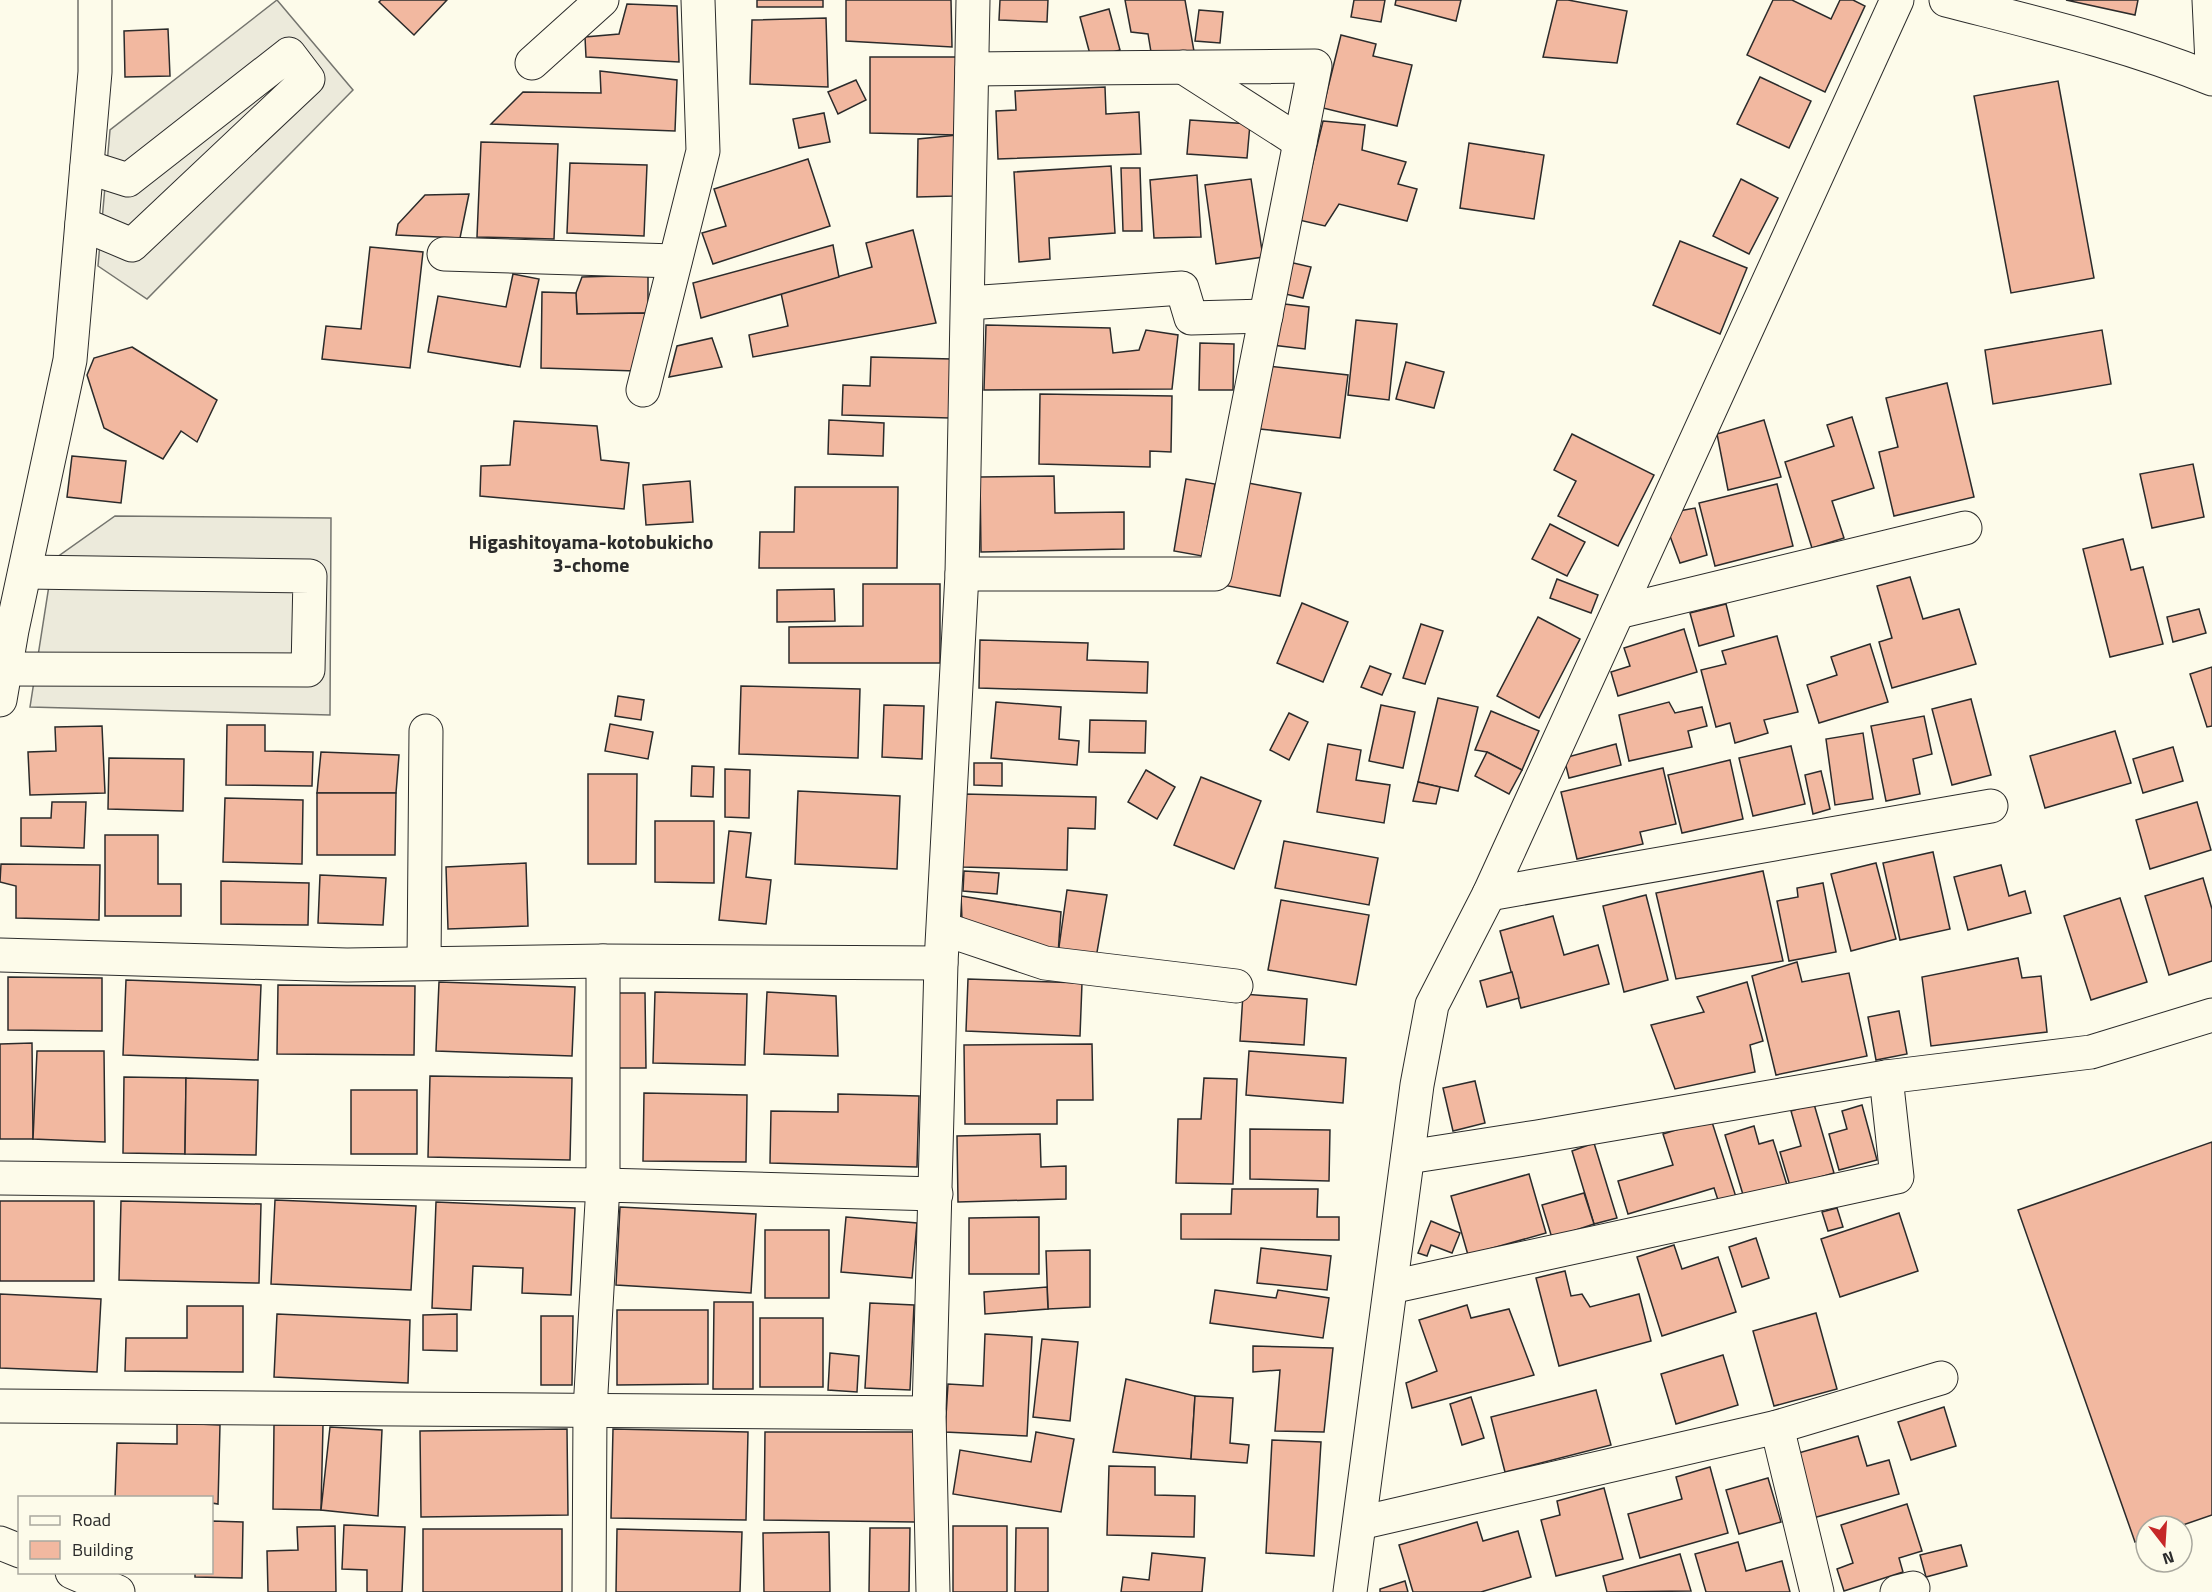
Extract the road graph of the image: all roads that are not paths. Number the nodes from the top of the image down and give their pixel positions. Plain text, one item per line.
1 (95, 0) edge
2 (602, 0) edge
3 (698, 0) edge
4 (973, 0) edge
5 (1898, 0) edge
6 (1946, 0) edge
7 (2209, 0) edge
8 (532, 63) dead end
9 (2212, 64) edge
10 (1183, 67) junction
11 (972, 69) junction
12 (2212, 79) edge
13 (1300, 142) junction
14 (87, 167) junction
15 (82, 224) junction
16 (444, 254) dead end
17 (675, 261) junction
18 (968, 303) junction
19 (1266, 316) junction
20 (643, 390) dead end
21 (1965, 528) dead end
22 (25, 572) junction
23 (962, 574) junction
24 (1618, 612) junction
25 (3, 685) edge
26 (426, 731) dead end
27 (1991, 806) dead end
28 (1489, 894) junction
29 (944, 929) junction
30 (0, 955) edge
31 (603, 961) junction
32 (424, 963) junction
33 (942, 963) junction
34 (1236, 986) dead end
35 (2212, 1015) edge
36 (1886, 1077) junction
37 (1408, 1157) junction
38 (0, 1178) edge
39 (603, 1185) junction
40 (936, 1194) junction
41 (1391, 1287) junction
42 (1941, 1378) dead end
43 (0, 1406) edge
44 (590, 1410) junction
45 (929, 1413) junction
46 (1777, 1427) junction
47 (1360, 1523) junction
48 (0, 1543) edge
49 (18, 1550) edge
50 (77, 1574) edge
51 (118, 1592) edge
52 (589, 1592) edge
53 (933, 1592) edge
54 (1350, 1592) edge
55 (1817, 1592) edge

1 - 14 main road
2 - 8 main road
3 - 17 main road
4 - 11 main road
5 - 24 main road
6 - 12 main road
7 - 9 main road
10 - 11 main road
10 - 13 main road
10 - 13 main road
11 - 18 main road
13 - 19 main road
14 - 15 main road
14 - 15 main road
15 - 22 main road
16 - 17 main road
17 - 20 main road
18 - 19 main road
18 - 23 main road
19 - 23 main road
21 - 24 main road
22 - 25 main road
22 - 25 main road
23 - 29 main road
24 - 28 main road
26 - 32 main road
27 - 28 main road
28 - 37 main road
29 - 33 main road
29 - 34 main road
30 - 32 main road
31 - 32 main road
31 - 33 main road
31 - 39 main road
33 - 40 main road
35 - 36 main road
36 - 37 main road
36 - 41 main road
37 - 41 main road
38 - 39 main road
39 - 40 main road
39 - 44 main road
40 - 45 main road
41 - 47 main road
42 - 46 main road
43 - 44 main road
44 - 45 main road
44 - 52 main road
45 - 53 main road
46 - 47 main road
46 - 55 main road
47 - 54 main road
48 - 49 main road
50 - 51 main road

